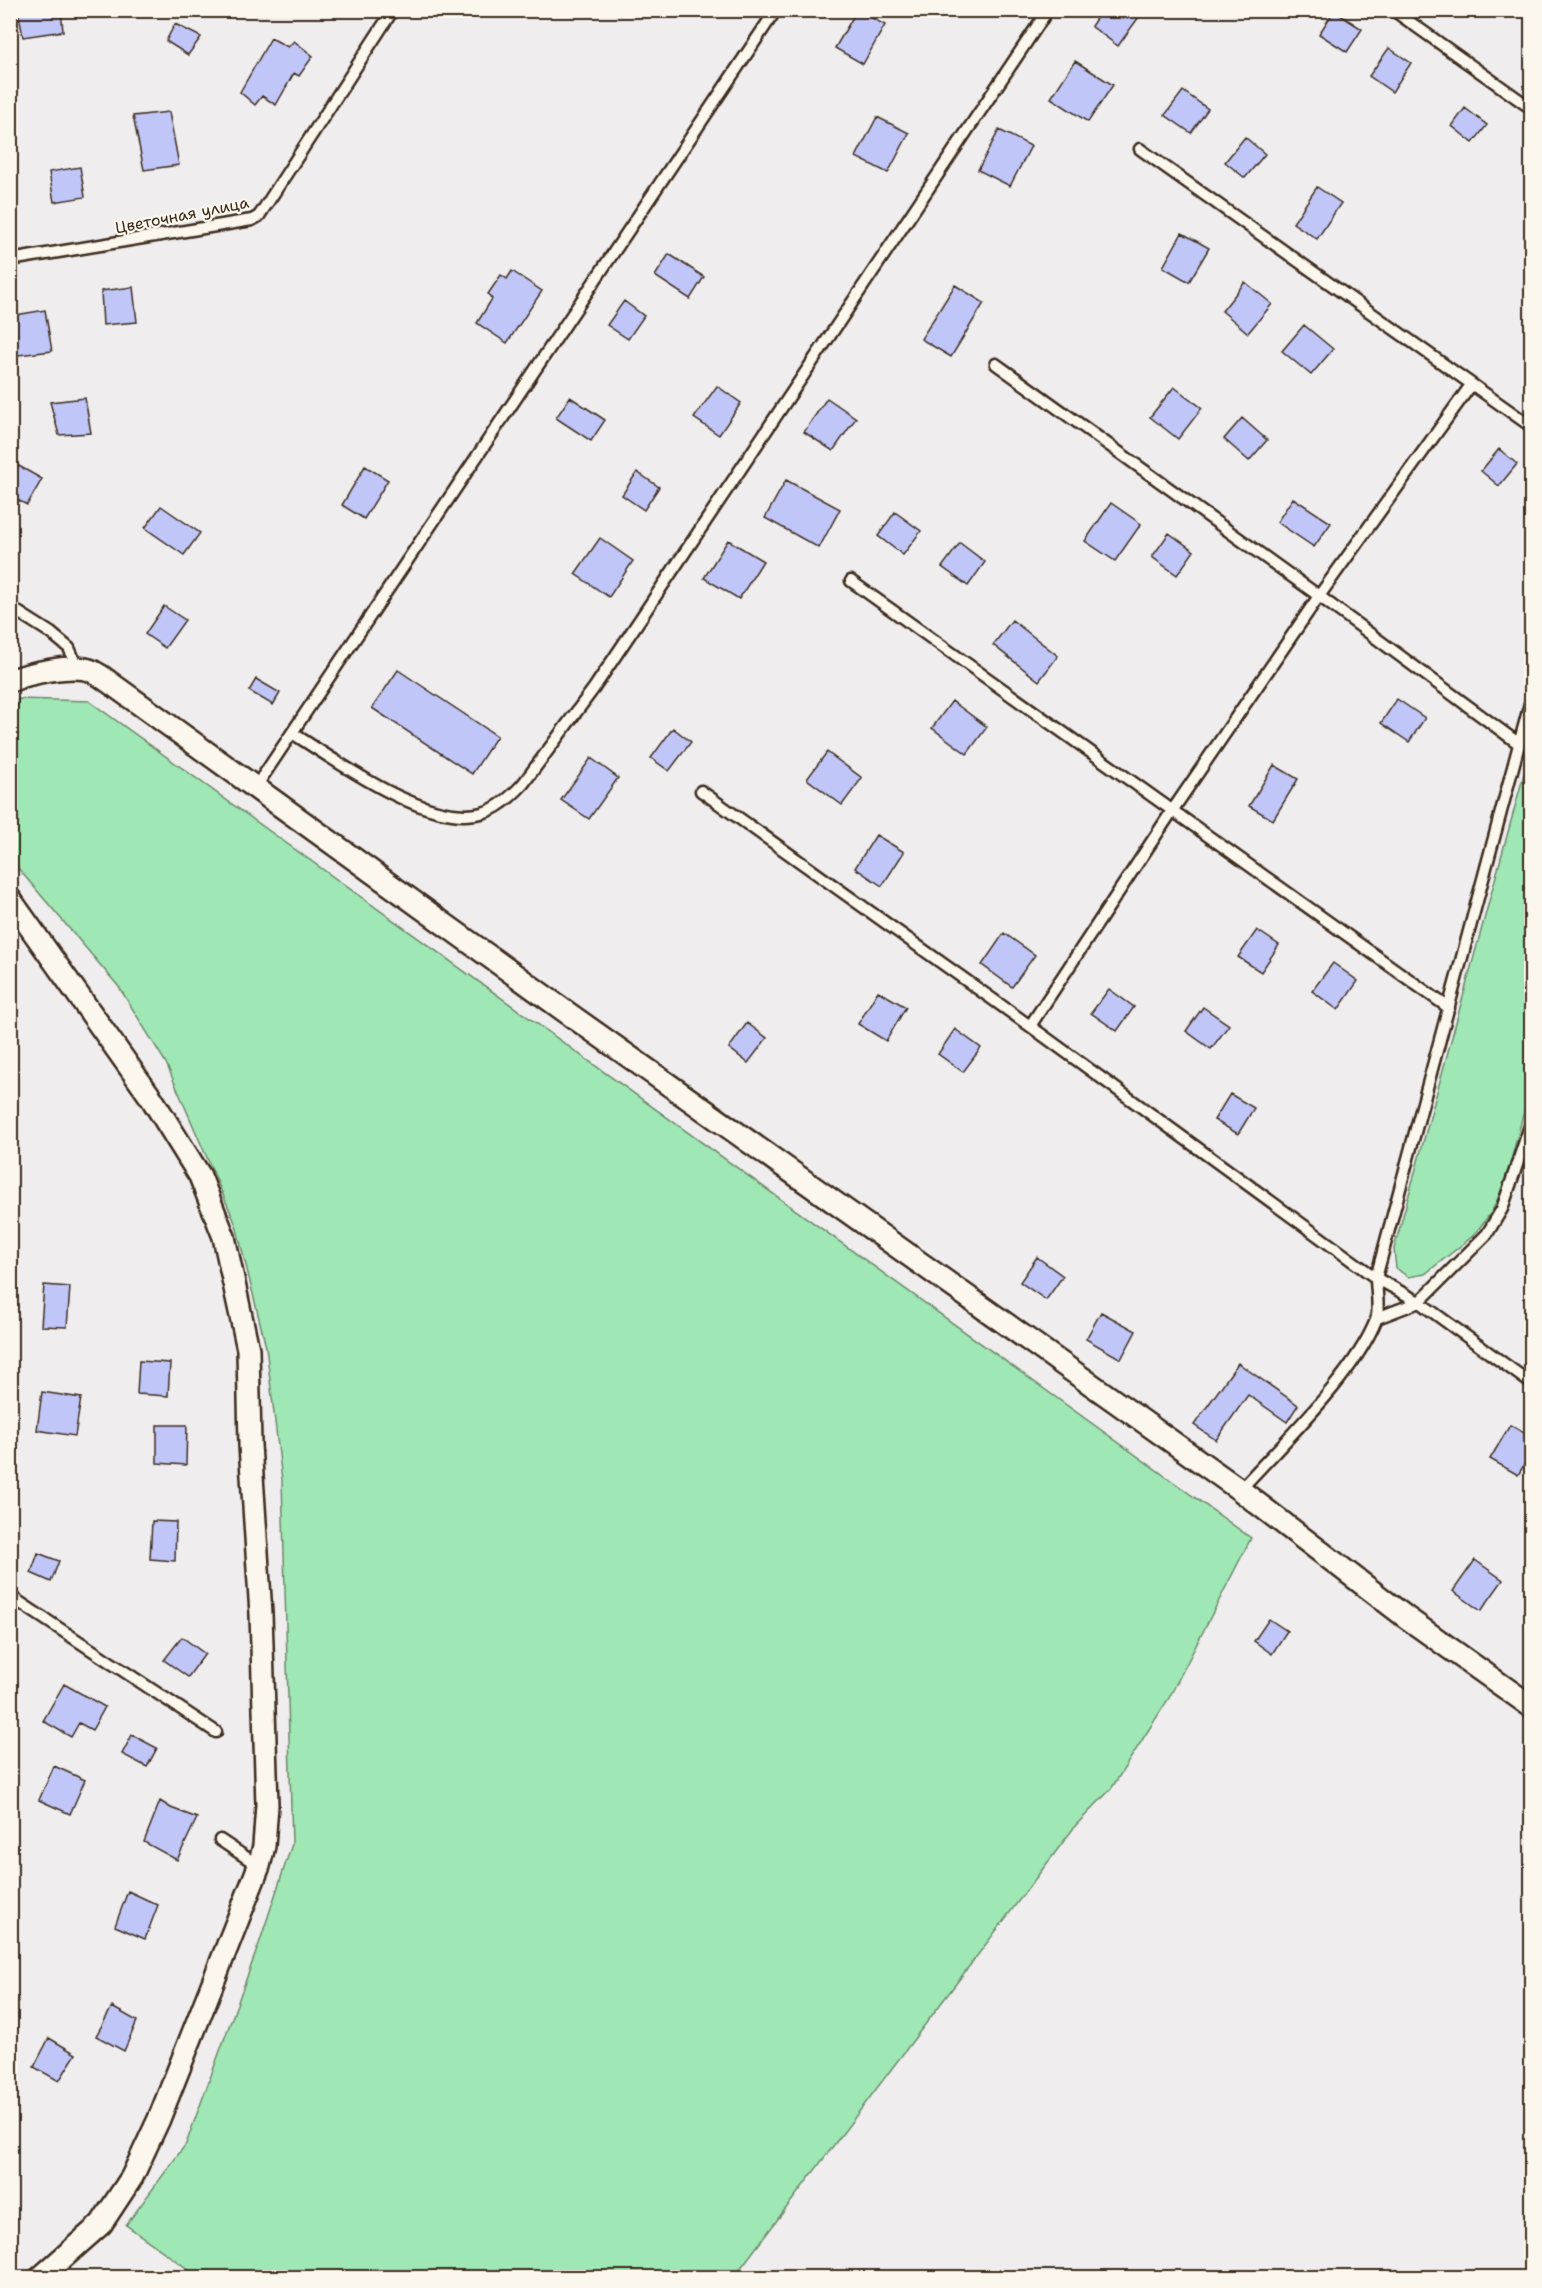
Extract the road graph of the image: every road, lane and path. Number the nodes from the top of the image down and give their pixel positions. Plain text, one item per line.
1 (393, 10) edge
2 (776, 10) edge
3 (1047, 10) edge
4 (1393, 10) edge
5 (1532, 109) edge
6 (1140, 149) dead end
7 (10, 260) edge
8 (996, 364) dead end
9 (1471, 385) junction
10 (1532, 428) edge
11 (851, 581) dead end
12 (1319, 596) junction
13 (10, 607) edge
14 (78, 668) junction
15 (10, 681) edge
16 (1532, 696) edge
17 (292, 733) junction
18 (1518, 743) junction
19 (255, 788) junction
20 (701, 791) dead end
21 (1172, 811) junction
22 (10, 899) edge
23 (1449, 1008) junction
24 (1030, 1026) junction
25 (1532, 1120) edge
26 (1376, 1278) junction
27 (1419, 1302) junction
28 (1377, 1318) junction
29 (1532, 1384) edge
30 (1240, 1490) junction
31 (10, 1596) edge
32 (1532, 1707) edge
33 (216, 1732) dead end
34 (220, 1840) dead end
35 (259, 1866) junction
36 (40, 2277) edge

1 - 7 lane, Цветочная улица
2 - 17 lane
3 - 17 lane
4 - 5 lane
6 - 9 lane
8 - 12 lane
9 - 10 lane
9 - 12 lane
11 - 21 lane
12 - 18 lane
12 - 21 lane
13 - 14 lane
14 - 15 street
14 - 19 street
16 - 18 lane
17 - 19 lane
18 - 23 lane
19 - 30 street
20 - 24 lane
21 - 23 lane
21 - 24 lane
22 - 35 street
23 - 26 lane
24 - 26 lane
25 - 27 lane
26 - 27 lane
26 - 28 lane
27 - 28 lane
27 - 29 lane
28 - 30 lane
30 - 32 street
31 - 33 lane
34 - 35 lane
35 - 36 street

